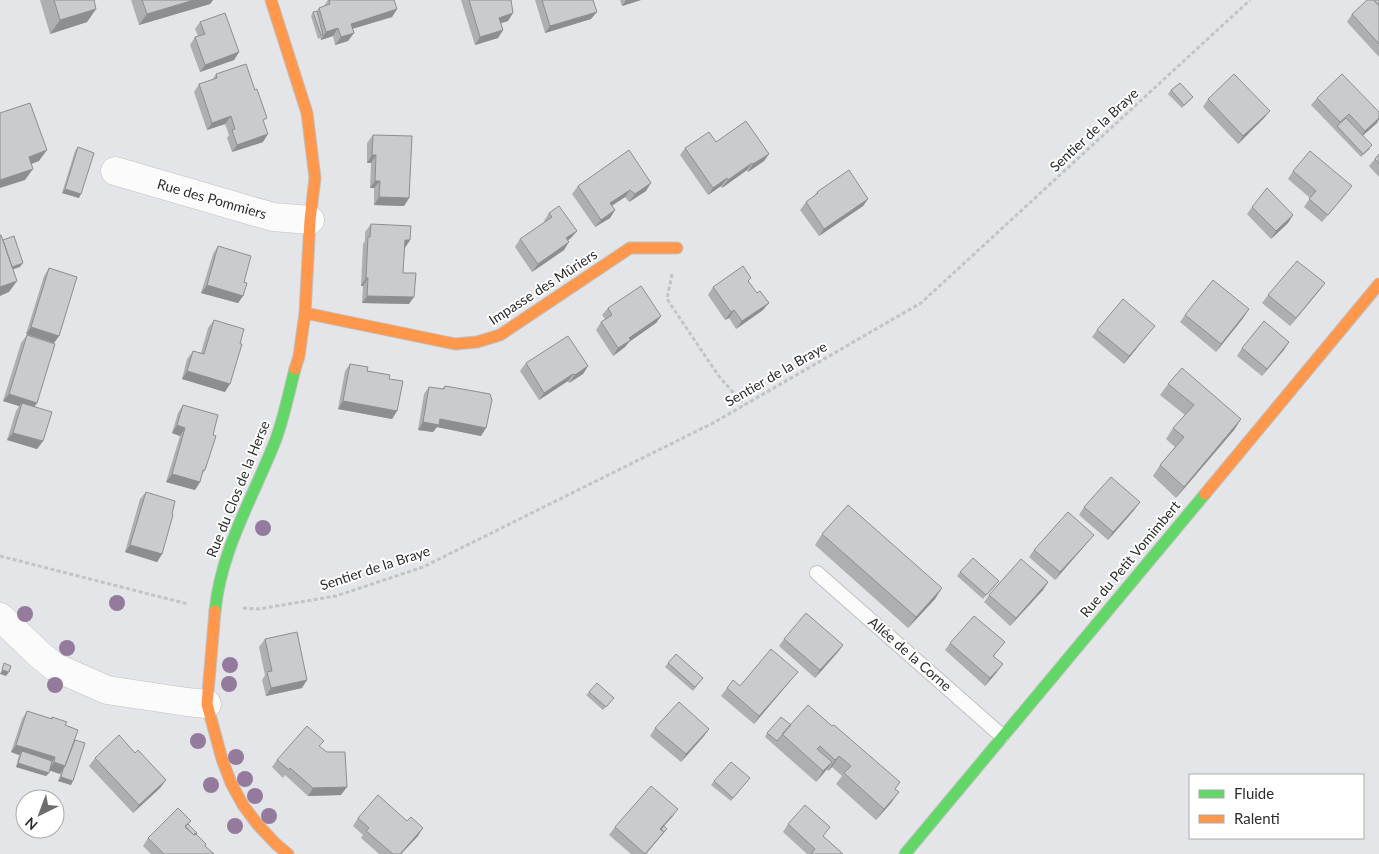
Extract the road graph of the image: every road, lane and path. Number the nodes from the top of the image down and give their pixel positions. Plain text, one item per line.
1 (270, 0) edge
2 (1250, 0) edge
3 (115, 172) dead end
4 (310, 220) junction
5 (676, 248) joint
6 (1379, 284) edge
7 (305, 313) junction
8 (744, 405) junction
9 (0, 556) edge
10 (817, 573) dead end
11 (190, 604) dead end
12 (242, 608) dead end
13 (0, 617) edge
14 (207, 704) junction
15 (1002, 736) junction
16 (288, 854) edge
17 (904, 854) edge

1 - 4 street, Rue du Clos de la Herse
2 - 8 path, Sentier de la Braye
3 - 4 street, Rue des Pommiers
4 - 7 street, Rue du Clos de la Herse
5 - 7 street, Impasse des Mûriers
5 - 8 path
6 - 15 street, Rue du Petit Vomimbert
7 - 14 street, Rue du Clos de la Herse
8 - 12 path, Sentier de la Braye
9 - 11 path
10 - 15 lane, Allée de la Corne
13 - 14 street
14 - 16 street, Rue du Clos de la Herse
15 - 17 street, Rue du Petit Vomimbert

